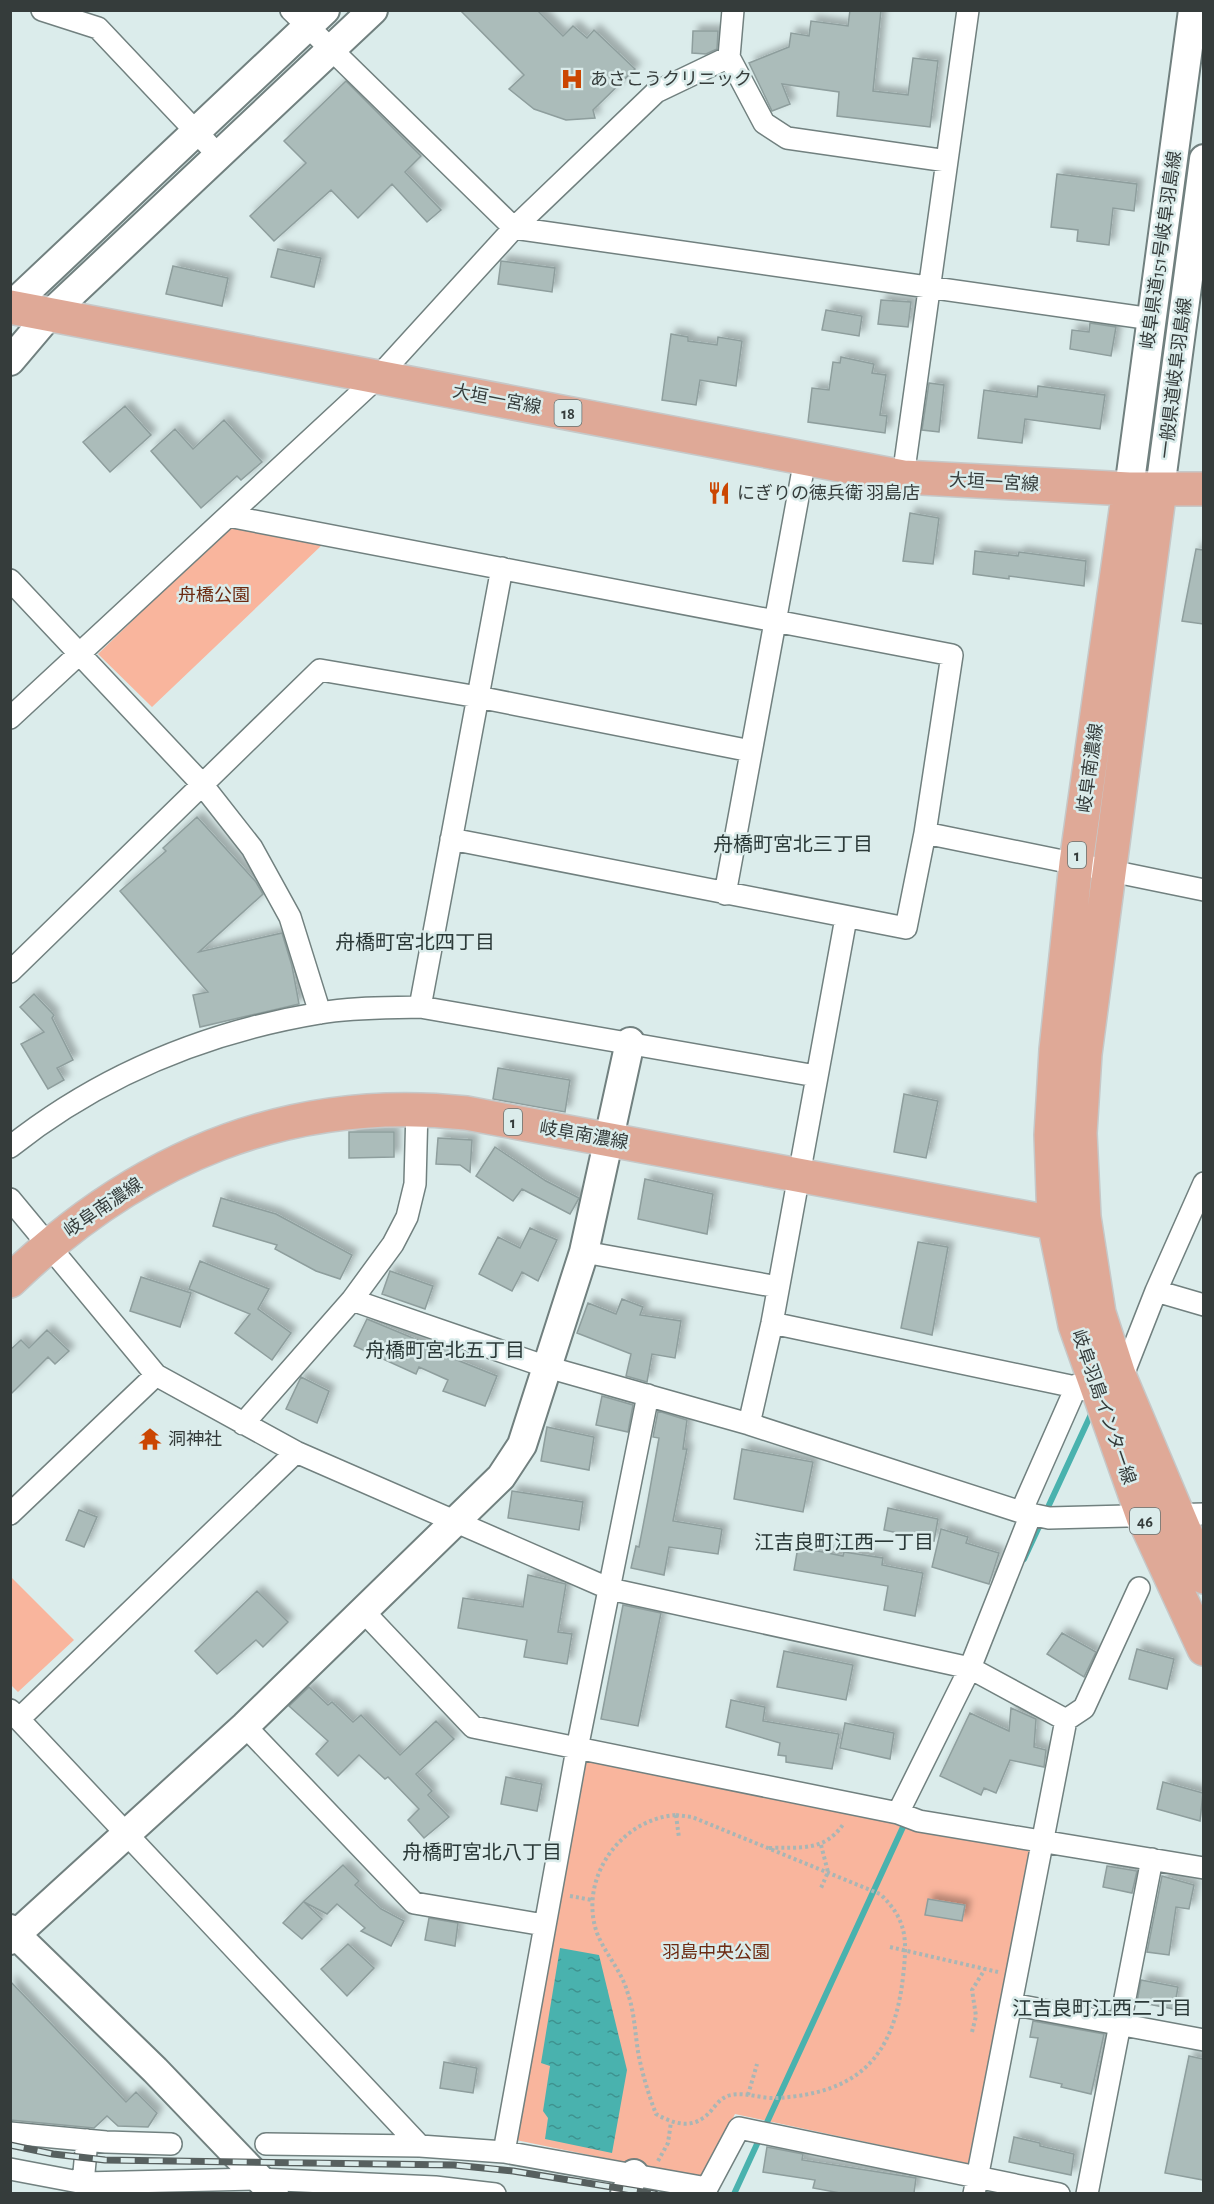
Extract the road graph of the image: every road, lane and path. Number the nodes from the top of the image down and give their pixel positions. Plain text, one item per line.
1 (42, 10) edge
2 (373, 10) edge
3 (733, 10) edge
4 (968, 10) edge
5 (1193, 10) edge
6 (308, 16) edge
7 (331, 50) junction
8 (729, 57) junction
9 (196, 132) junction
10 (219, 156) junction
11 (1203, 159) edge
12 (947, 161) junction
13 (514, 228) junction
14 (1198, 249) edge
15 (929, 285) junction
16 (11, 307) edge
17 (49, 315) junction
18 (1152, 319) junction
19 (10, 361) edge
20 (380, 376) junction
21 (805, 459) junction
22 (903, 477) junction
23 (1145, 489) junction
24 (1203, 489) edge
25 (228, 516) junction
26 (502, 568) junction
27 (10, 580) edge
28 (775, 619) junction
29 (80, 652) junction
30 (478, 697) junction
31 (10, 718) edge
32 (751, 750) junction
33 (201, 783) junction
34 (925, 833) junction
35 (451, 839) junction
36 (1076, 863) junction
37 (1111, 870) junction
38 (1203, 890) edge
39 (725, 894) junction
40 (846, 918) junction
41 (10, 972) edge
42 (420, 1007) junction
43 (320, 1013) junction
44 (630, 1042) junction
45 (816, 1076) junction
46 (417, 1108) junction
47 (608, 1138) junction
48 (10, 1147) edge
49 (797, 1177) junction
50 (1203, 1183) edge
51 (10, 1199) edge
52 (1069, 1220) junction
53 (50, 1243) junction
54 (584, 1252) junction
55 (10, 1281) edge
56 (778, 1287) junction
57 (1156, 1291) junction
58 (352, 1300) junction
59 (1203, 1305) edge
60 (772, 1323) junction
61 (547, 1367) junction
62 (156, 1375) junction
63 (1103, 1384) junction
64 (648, 1395) junction
65 (243, 1424) junction
66 (749, 1424) junction
67 (296, 1452) junction
68 (10, 1514) edge
69 (1035, 1515) junction
70 (1190, 1515) edge
71 (1143, 1517) junction
72 (457, 1522) junction
73 (1203, 1577) edge
74 (1139, 1588) dead end
75 (610, 1589) junction
76 (364, 1612) junction
77 (1203, 1649) edge
78 (970, 1668) junction
79 (15, 1714) edge
80 (1066, 1720) junction
81 (245, 1726) junction
82 (577, 1749) junction
83 (898, 1813) junction
84 (850, 1814) dead end
85 (676, 1815) junction
86 (128, 1835) junction
87 (679, 1838) dead end
88 (1043, 1839) junction
89 (820, 1845) junction
90 (767, 1848) junction
91 (1152, 1859) junction
92 (1203, 1868) edge
93 (828, 1872) junction
94 (820, 1888) dead end
95 (561, 1894) dead end
96 (592, 1900) junction
97 (544, 1925) junction
98 (12, 1934) edge
99 (890, 1947) dead end
100 (906, 1951) junction
101 (985, 1969) junction
102 (1002, 1973) dead end
103 (1011, 2004) junction
104 (1120, 2024) junction
105 (972, 2032) dead end
106 (1203, 2040) edge
107 (757, 2064) dead end
108 (748, 2095) junction
109 (671, 2122) junction
110 (10, 2133) edge
111 (87, 2140) junction
112 (171, 2144) dead end
113 (266, 2144) dead end
114 (420, 2146) junction
115 (504, 2152) junction
116 (10, 2169) edge
117 (639, 2177) edge
118 (976, 2185) edge
119 (266, 2186) edge
120 (83, 2188) edge
121 (495, 2193) edge
122 (1059, 2193) edge
123 (1087, 2193) edge

1 - 9 street
2 - 7 street
3 - 8 street
4 - 12 street
5 - 18 street, 岐阜県道151号岐阜羽島線
6 - 7 street
6 - 9 street
7 - 10 street
7 - 13 street
8 - 12 street
8 - 13 street
9 - 10 street
9 - 16 street
10 - 17 street
11 - 14 street, 一般県道岐阜羽島線
12 - 15 street
13 - 15 street
13 - 20 street
14 - 23 street, 一般県道岐阜羽島線
15 - 18 street
15 - 22 street
16 - 17 main road, 大垣一宮線 / 18
17 - 19 street
17 - 20 main road, 大垣一宮線 / 18
18 - 23 street, 岐阜県道151号岐阜羽島線
20 - 21 main road, 大垣一宮線 / 18
20 - 25 street
21 - 22 main road, 大垣一宮線 / 18
21 - 28 street
22 - 23 main road, 大垣一宮線 / 18
23 - 24 main road
23 - 36 main road, 岐阜南濃線 / 1
23 - 37 main road, 岐阜南濃線 / 1
25 - 26 street
25 - 29 street
26 - 28 street
26 - 30 street
27 - 29 street
28 - 32 street
28 - 34 street
29 - 31 street
29 - 33 street
30 - 32 street
30 - 33 street
30 - 35 street
32 - 39 street
33 - 41 street
33 - 43 street
34 - 36 street
34 - 40 street
35 - 39 street
35 - 42 street
36 - 37 street
36 - 52 main road, 岐阜南濃線 / 1
37 - 38 street
37 - 52 main road, 岐阜南濃線 / 1
39 - 40 street
40 - 45 street
42 - 43 street
42 - 44 street
43 - 48 street
44 - 45 street
44 - 47 street
45 - 49 street
46 - 47 main road, 岐阜南濃線 / 1
46 - 53 main road, 岐阜南濃線 / 1
46 - 58 street
47 - 49 main road, 岐阜南濃線 / 1
47 - 54 street
49 - 52 main road, 岐阜南濃線 / 1
49 - 56 street
50 - 57 street
51 - 53 street
52 - 63 main road, 岐阜羽島インター線 / 46
53 - 55 main road, 岐阜南濃線 / 1
53 - 62 street
54 - 56 street
54 - 61 street
56 - 60 street
57 - 59 street
57 - 63 street
58 - 61 street
58 - 65 street
60 - 63 street
60 - 66 street
61 - 64 street
61 - 72 street
62 - 65 street
62 - 68 street
63 - 69 street
63 - 70 main road, 岐阜羽島インター線 / 46
63 - 71 main road, 岐阜羽島インター線 / 46
64 - 66 street
64 - 75 street
65 - 67 street
66 - 69 street
67 - 72 street
67 - 79 street
69 - 71 street
69 - 78 street
70 - 71 street
70 - 73 main road, 岐阜羽島インター線 / 46
71 - 77 main road, 岐阜羽島インター線 / 46
72 - 75 street
72 - 76 street
74 - 80 street
75 - 78 street
75 - 82 street
76 - 81 street
76 - 82 street
78 - 80 street
78 - 83 street
79 - 86 street
80 - 88 street
81 - 86 street
81 - 97 street
82 - 83 street
82 - 97 street
83 - 88 street
84 - 89 path
85 - 87 path
85 - 90 path
85 - 96 path
86 - 98 street
86 - 114 street
88 - 91 street
88 - 103 street
89 - 90 path
89 - 93 path
90 - 93 path
91 - 92 street
91 - 104 street
93 - 94 path
93 - 100 path
95 - 96 path
96 - 109 path
97 - 115 street
98 - 119 street
99 - 100 path
100 - 101 path
100 - 108 path
101 - 102 path
101 - 105 path
103 - 104 street
103 - 118 street
104 - 106 street
104 - 123 street
107 - 108 path
108 - 109 path
109 - 117 path
110 - 111 street
111 - 112 street
111 - 120 street
113 - 114 street
114 - 115 street
115 - 117 street
116 - 120 street
117 - 118 street
118 - 122 street
119 - 120 street
119 - 121 street

